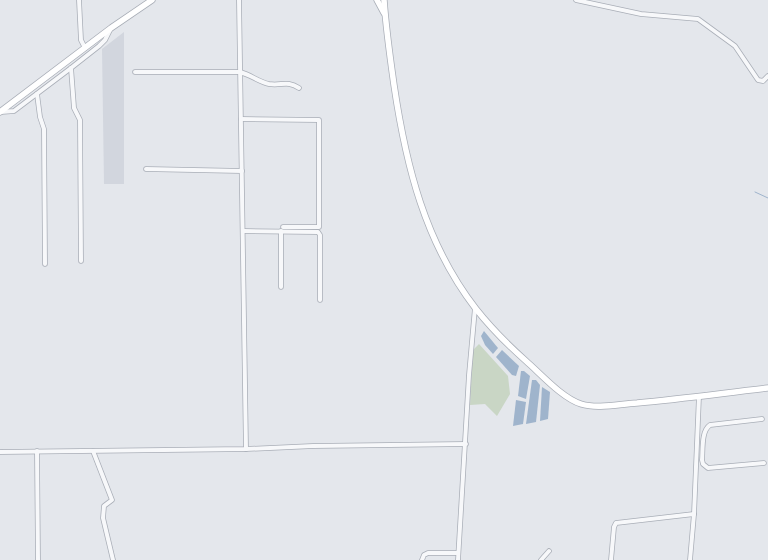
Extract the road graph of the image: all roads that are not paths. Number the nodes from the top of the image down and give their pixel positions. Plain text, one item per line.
1 (79, 0) edge
2 (152, 0) edge
3 (239, 0) edge
4 (377, 0) edge
5 (384, 0) edge
6 (576, 0) edge
7 (385, 17) junction
8 (110, 30) junction
9 (86, 48) junction
10 (71, 68) junction
11 (136, 72) dead end
12 (240, 72) junction
13 (768, 76) edge
14 (299, 88) dead end
15 (37, 94) junction
16 (0, 112) edge
17 (241, 119) junction
18 (146, 169) dead end
19 (242, 171) junction
20 (282, 229) junction
21 (244, 231) junction
22 (81, 261) dead end
23 (45, 264) dead end
24 (281, 287) dead end
25 (320, 300) dead end
26 (475, 308) junction
27 (768, 388) edge
28 (699, 396) junction
29 (762, 419) dead end
30 (466, 444) junction
31 (696, 448) junction
32 (703, 448) junction
33 (246, 450) junction
34 (37, 451) junction
35 (93, 451) junction
36 (0, 452) edge
37 (764, 462) dead end
38 (694, 514) junction
39 (549, 551) dead end
40 (458, 553) junction
41 (38, 560) edge
42 (113, 560) edge
43 (422, 560) edge
44 (458, 560) edge
45 (541, 560) edge
46 (611, 560) edge
47 (690, 560) edge

1 - 9 street
2 - 8 street
3 - 12 street
4 - 7 street
5 - 7 street
6 - 13 street
7 - 26 street
8 - 9 street
8 - 10 street
9 - 16 street
10 - 15 street
10 - 22 street
11 - 12 street
12 - 14 street
12 - 17 street
15 - 16 street
15 - 23 street
17 - 19 street
17 - 20 street
18 - 19 street
19 - 21 street
20 - 21 street
20 - 24 street
20 - 25 street
21 - 33 street
26 - 28 street
26 - 30 street
27 - 28 street
28 - 31 street
29 - 32 street
30 - 33 street
30 - 40 street
31 - 32 street
31 - 38 street
32 - 37 street
33 - 35 street
34 - 35 street
34 - 36 street
34 - 41 street
35 - 42 street
38 - 46 street
38 - 47 street
39 - 45 street
40 - 43 street
40 - 44 street

